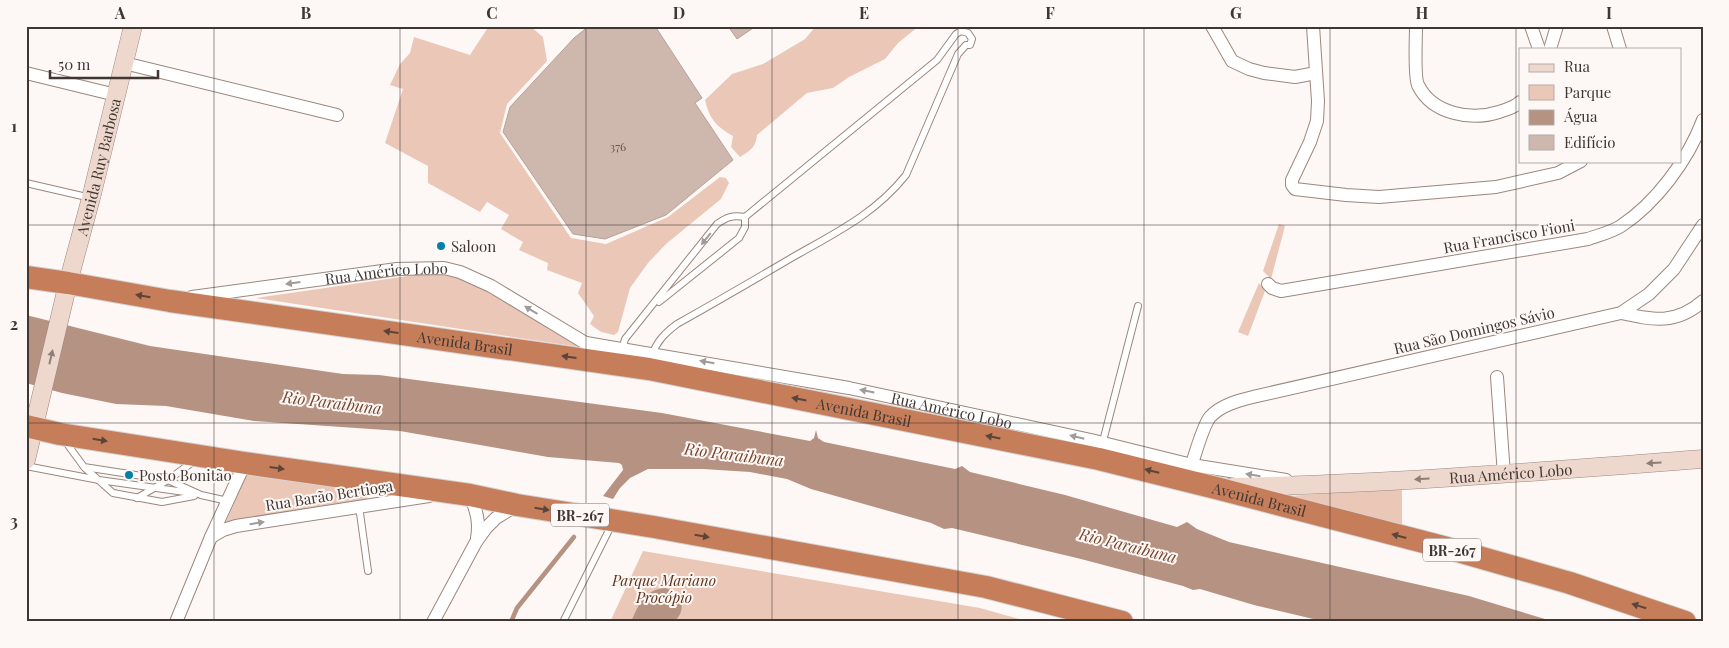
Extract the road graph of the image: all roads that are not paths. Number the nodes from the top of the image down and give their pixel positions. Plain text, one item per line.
1 (133, 26) edge
2 (1212, 26) edge
3 (1313, 26) edge
4 (1416, 26) edge
5 (1531, 26) edge
6 (1557, 26) edge
7 (1612, 26) edge
8 (1539, 48) edge
9 (1550, 48) edge
10 (1620, 48) edge
11 (124, 63) junction
12 (26, 73) edge
13 (1316, 73) junction
14 (116, 95) junction
15 (1519, 103) edge
16 (337, 115) dead end
17 (1703, 120) edge
18 (1682, 160) edge
19 (1579, 162) edge
20 (1681, 162) edge
21 (26, 183) edge
22 (91, 198) junction
23 (745, 217) junction
24 (1703, 225) edge
25 (26, 277) edge
26 (68, 283) junction
27 (1268, 284) dead end
28 (170, 301) junction
29 (1703, 301) edge
30 (1138, 306) dead end
31 (650, 309) junction
32 (1621, 313) junction
33 (621, 359) junction
34 (650, 361) junction
35 (1497, 377) dead end
36 (30, 427) edge
37 (60, 434) junction
38 (1101, 451) junction
39 (200, 456) junction
40 (1703, 459) edge
41 (26, 460) edge
42 (245, 463) junction
43 (26, 466) edge
44 (84, 468) junction
45 (1189, 472) junction
46 (1504, 474) junction
47 (99, 480) junction
48 (168, 480) junction
49 (1318, 485) junction
50 (153, 488) junction
51 (1216, 488) junction
52 (200, 494) junction
53 (462, 494) junction
54 (137, 498) junction
55 (228, 501) junction
56 (517, 505) junction
57 (359, 506) junction
58 (613, 521) junction
59 (211, 537) junction
60 (476, 542) junction
61 (368, 571) dead end
62 (176, 622) edge
63 (433, 622) edge
64 (562, 622) edge
65 (1122, 622) edge
66 (1685, 622) edge

1 - 11 main road, Avenida Ruy Barbosa
2 - 13 street
3 - 13 street
4 - 15 street
5 - 8 street
6 - 9 street
7 - 10 street
11 - 14 main road, Avenida Ruy Barbosa
11 - 16 street
12 - 14 street
13 - 19 street
14 - 22 main road, Avenida Ruy Barbosa
17 - 18 street, Rua Francisco Fioni
20 - 27 street, Rua Francisco Fioni
21 - 22 lane
22 - 26 main road, Avenida Ruy Barbosa
23 - 31 lane
23 -> 31 lane
23 - 34 lane
24 - 32 street, Rua São Domingos Sávio
25 - 26 highway, Avenida Brasil / BR-267
28 -> 26 highway, Avenida Brasil / BR-267
36 -> 26 main road, Avenida Ruy Barbosa
33 -> 28 highway, Avenida Brasil / BR-267
33 -> 28 street, Rua Américo Lobo
29 - 32 street
30 - 38 lane
31 - 33 lane
32 - 45 street, Rua São Domingos Sávio
33 - 34 highway, Avenida Brasil / BR-267
38 -> 34 highway, Avenida Brasil / BR-267
35 - 46 street
36 - 37 highway, BR-267
36 - 41 main road
37 -> 39 highway, BR-267
37 - 44 lane
45 -> 38 highway, Avenida Brasil / BR-267
39 - 42 highway, BR-267
39 - 48 lane
40 -> 46 main road, Rua Américo Lobo
42 -> 53 highway, BR-267
42 - 55 street
43 - 47 lane
44 - 47 lane
44 - 48 lane
49 -> 45 street, Rua Américo Lobo
45 - 51 highway, Avenida Brasil / BR-267
46 -> 49 main road, Rua Américo Lobo
47 - 50 lane
47 - 54 lane
48 - 50 lane
48 - 52 lane
49 - 51 main road, Rua Américo Lobo
50 - 52 lane
50 - 54 lane
66 -> 51 highway, Avenida Brasil / BR-267
52 - 54 lane
52 - 55 lane
53 - 56 highway, BR-267
53 - 57 street, Rua Barão Bertioga
53 - 60 street
55 - 59 street
56 -> 58 highway, BR-267
56 - 60 street
59 -> 57 street, Rua Barão Bertioga
57 - 61 lane
58 - 64 lane
58 -> 65 highway, BR-267
59 - 62 street
60 - 63 street

